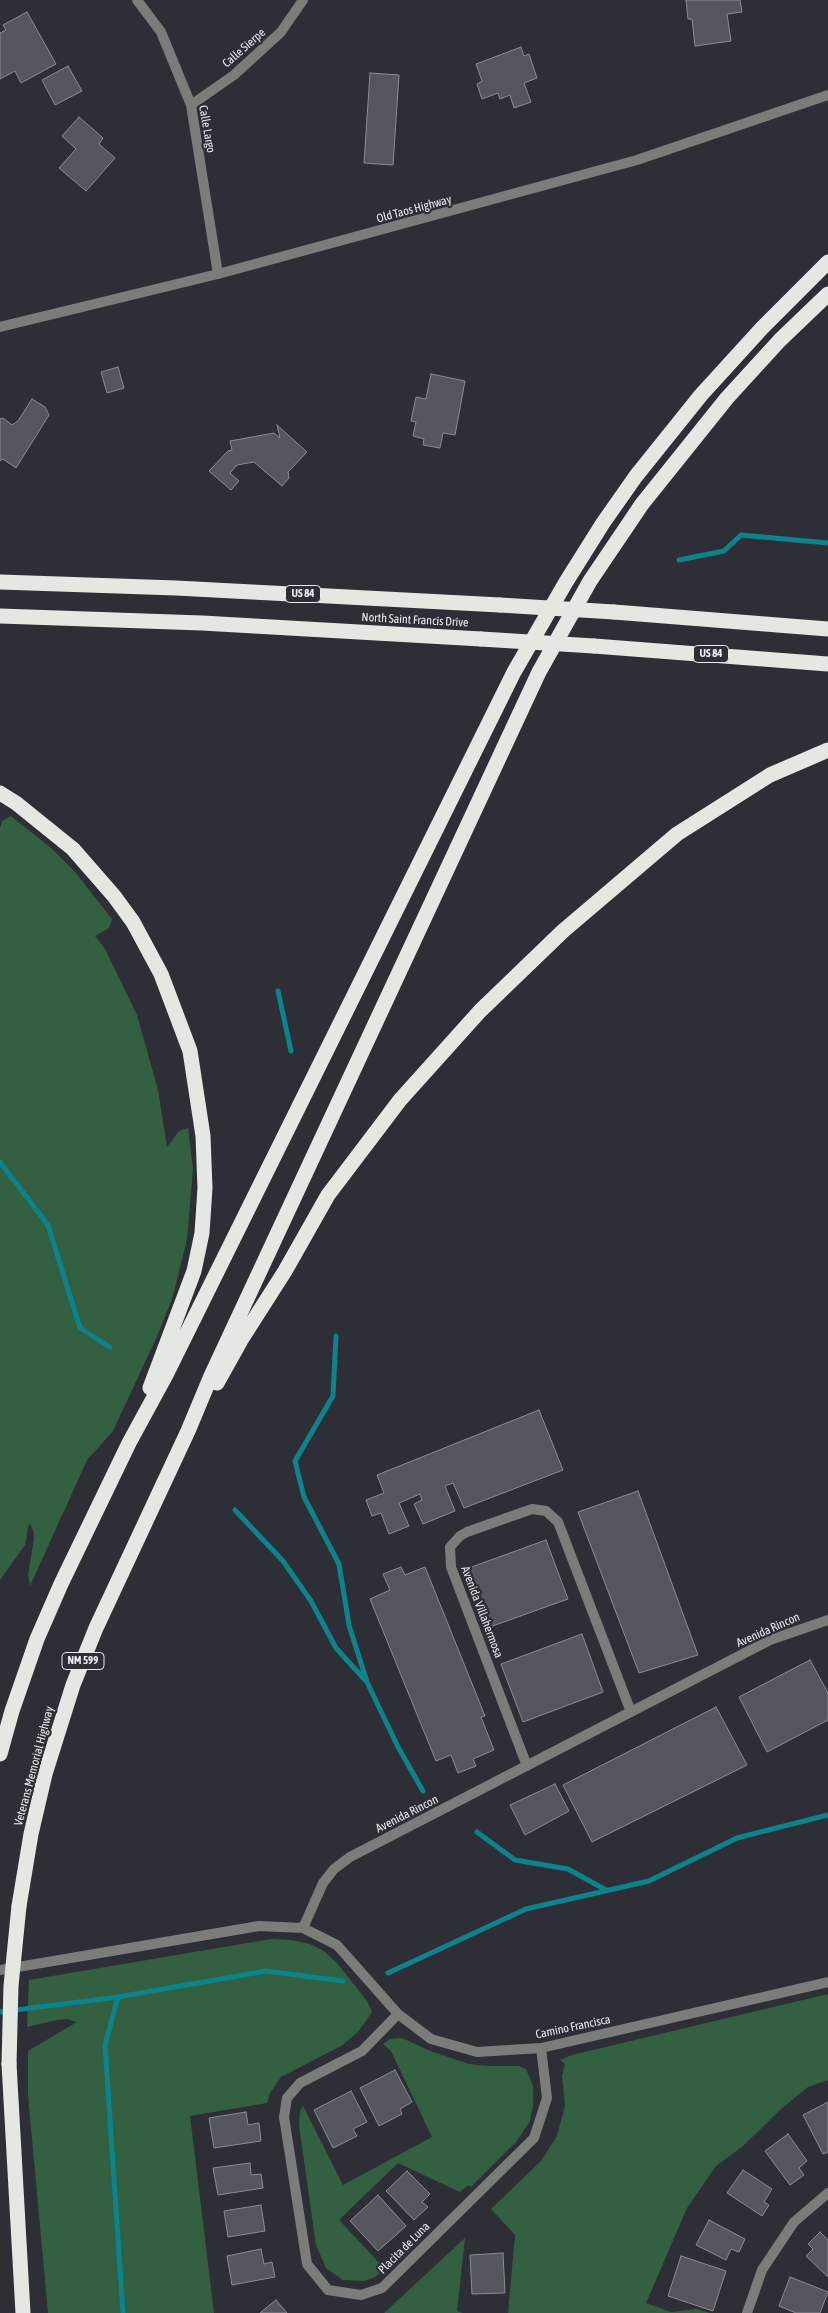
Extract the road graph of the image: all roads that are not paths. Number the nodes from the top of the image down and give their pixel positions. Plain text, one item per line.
1 (137, 0) edge
2 (303, 0) edge
3 (828, 95) edge
4 (191, 105) junction
5 (828, 262) edge
6 (218, 274) junction
7 (828, 294) edge
8 (0, 327) edge
9 (0, 582) edge
10 (0, 616) edge
11 (824, 628) edge
12 (828, 664) edge
13 (828, 750) edge
14 (0, 793) edge
15 (188, 1431) junction
16 (129, 1443) junction
17 (828, 1620) edge
18 (631, 1712) junction
19 (0, 1754) edge
20 (527, 1766) junction
21 (303, 1928) junction
22 (0, 1970) edge
23 (828, 1982) edge
24 (398, 2014) junction
25 (541, 2048) junction
26 (828, 2193) edge
27 (23, 2313) edge
28 (747, 2313) edge

1 - 4 street, Calle Largo
2 - 4 street, Calle Sierpe
3 - 6 street, Old Taos Highway
4 - 6 street, Calle Largo
5 - 16 highway
6 - 8 street, Old Taos Highway
7 - 15 highway
9 - 11 highway, North Saint Francis Drive / US 84, bridge
10 - 12 highway, North Saint Francis Drive / US 84, bridge
13 - 15 highway
14 - 16 highway
15 - 27 highway, Veterans Memorial Highway / NM 599, bridge
16 - 19 highway
17 - 18 street, Avenida Rincon
18 - 20 street, Avenida Rincon
18 - 20 street, Avenida Villahermosa
20 - 21 street, Avenida Rincon
21 - 22 street
21 - 24 street, Camino Francisca
23 - 25 street, Camino Francisca
24 - 25 street, Camino Francisca
24 - 25 street, Placita de Luna
26 - 28 street

